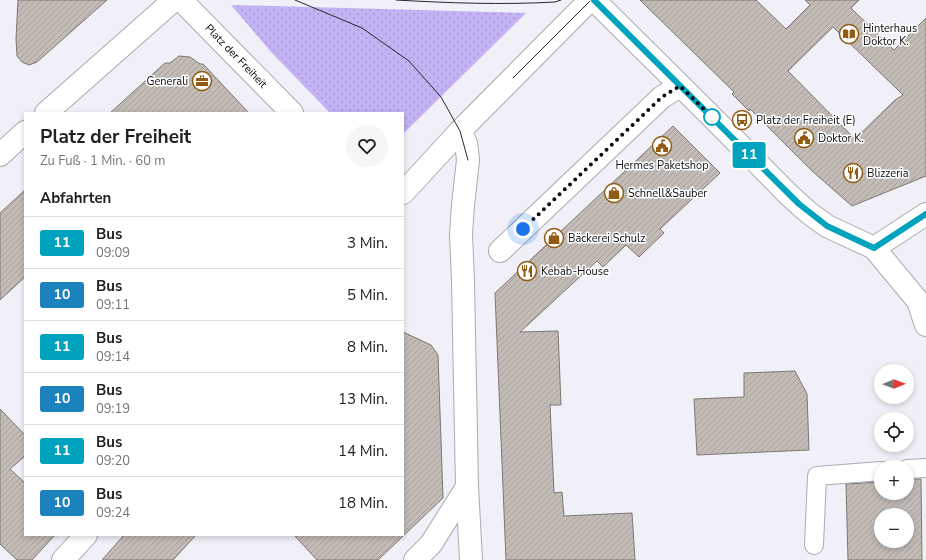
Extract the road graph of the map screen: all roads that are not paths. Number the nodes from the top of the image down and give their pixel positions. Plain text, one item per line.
1 (174, 0) edge
2 (181, 0) edge
3 (590, 0) edge
4 (594, 0) edge
5 (680, 86) junction
6 (47, 112) edge
7 (291, 112) edge
8 (460, 131) junction
9 (24, 133) edge
10 (0, 155) edge
11 (404, 191) edge
12 (926, 214) edge
13 (874, 248) junction
14 (500, 251) dead end
15 (926, 325) edge
16 (926, 468) edge
17 (914, 469) edge
18 (874, 472) edge
19 (467, 487) junction
20 (85, 536) edge
21 (814, 545) dead end
22 (63, 560) edge
23 (415, 560) edge
24 (471, 560) edge

1 - 6 street
2 - 7 street, Platz der Freiheit
3 - 8 street
4 - 5 street
5 - 13 street
5 - 14 street
8 - 11 street
8 - 19 street
9 - 10 street
12 - 13 street
13 - 15 street
16 - 17 lane
18 - 21 lane
19 - 23 street
19 - 24 street
20 - 22 street

